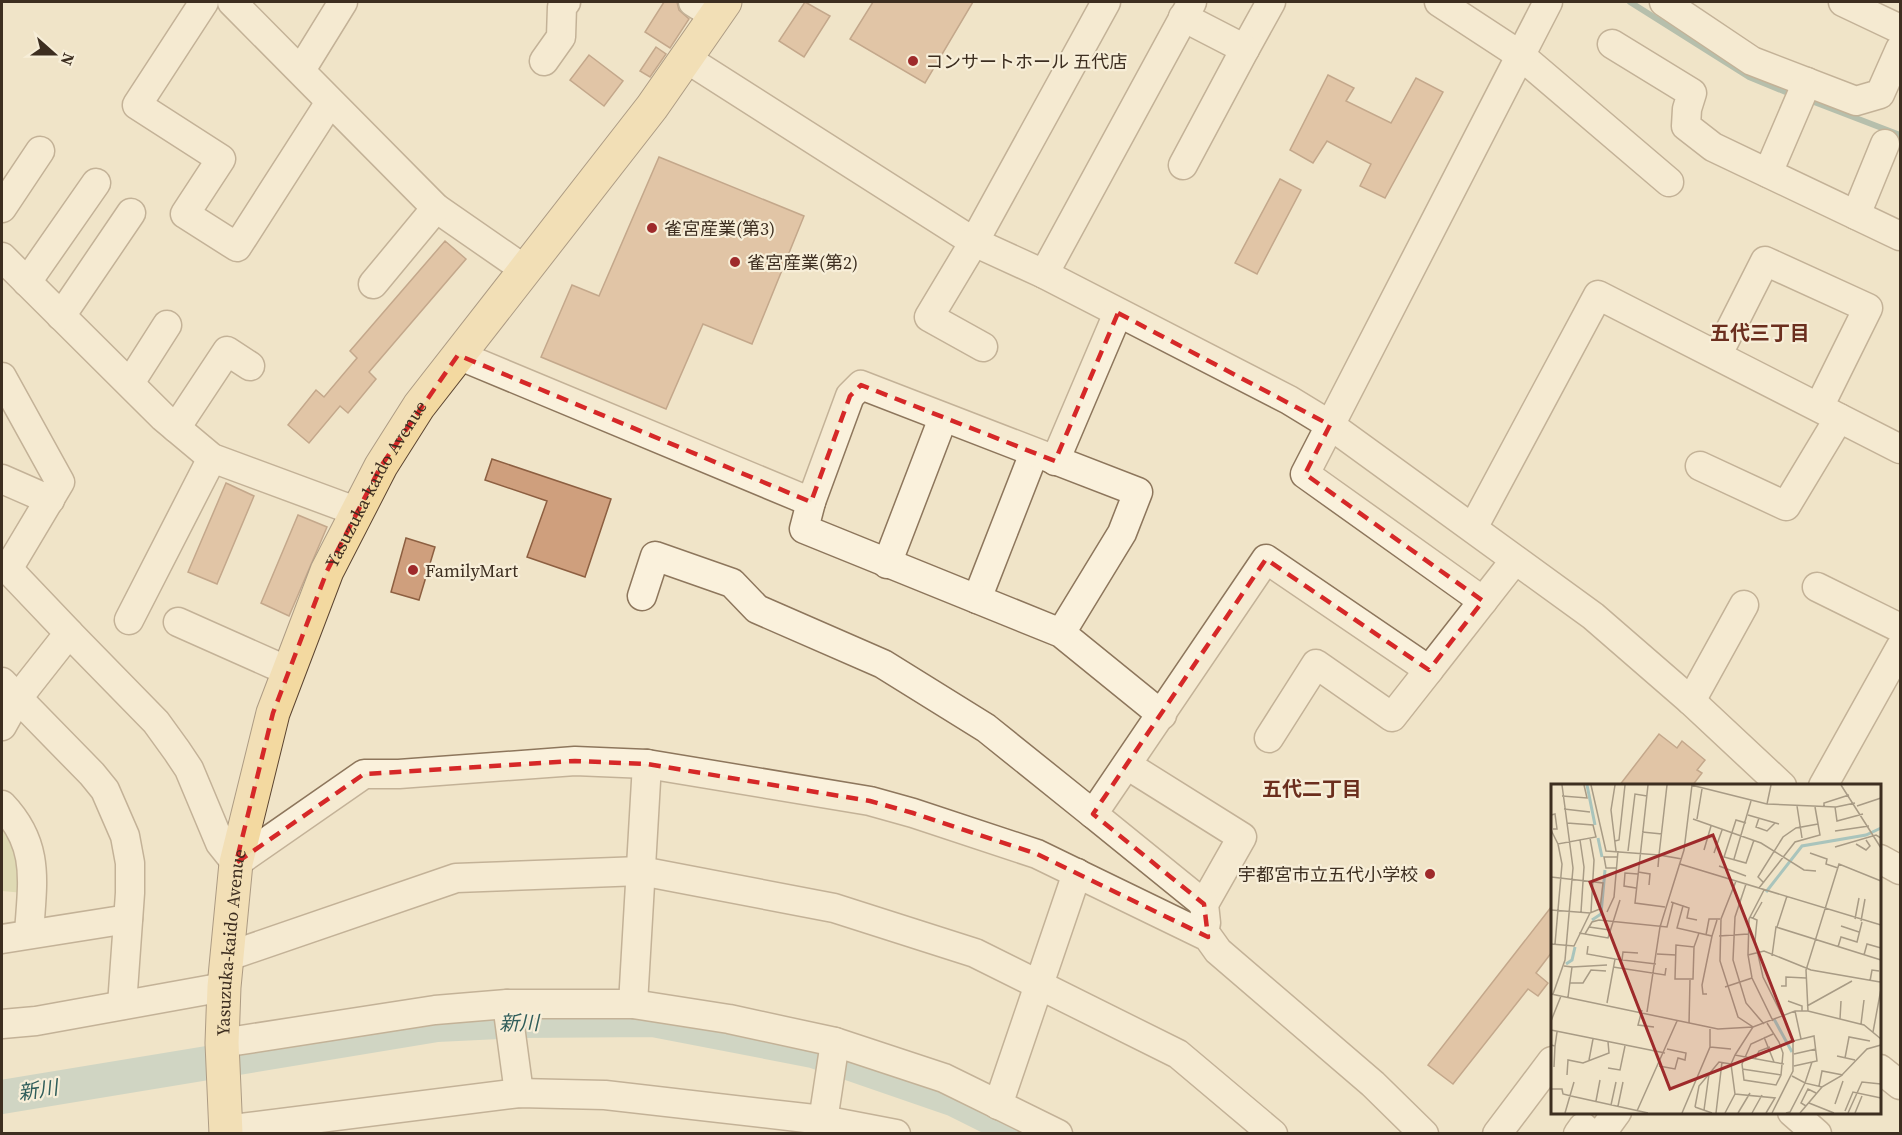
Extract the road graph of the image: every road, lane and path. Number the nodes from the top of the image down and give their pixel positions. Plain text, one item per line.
1 (204, 2) edge
2 (232, 2) edge
3 (342, 2) edge
4 (566, 2) edge
5 (1106, 2) edge
6 (1271, 2) edge
7 (1548, 2) edge
8 (1664, 2) edge
9 (1843, 2) edge
10 (711, 6) edge
11 (1454, 6) edge
12 (1187, 9) edge
13 (1900, 29) edge
14 (1612, 44) dead end
15 (1245, 49) junction
16 (1900, 49) edge
17 (1520, 56) junction
18 (687, 59) junction
19 (544, 62) dead end
20 (301, 70) junction
21 (1807, 82) junction
22 (330, 102) junction
23 (1885, 144) dead end
24 (40, 151) dead end
25 (1183, 165) dead end
26 (1768, 173) junction
27 (1669, 182) dead end
28 (96, 183) dead end
29 (2, 208) edge
30 (436, 208) junction
31 (131, 213) dead end
32 (1856, 215) junction
33 (1900, 236) edge
34 (974, 242) junction
35 (2, 257) edge
36 (524, 269) junction
37 (1044, 274) junction
38 (27, 282) junction
39 (373, 284) dead end
40 (1118, 313) junction
41 (61, 316) junction
42 (167, 325) dead end
43 (983, 347) dead end
44 (1718, 354) junction
45 (458, 355) junction
46 (250, 366) dead end
47 (2, 377) edge
48 (130, 383) junction
49 (1829, 413) junction
50 (943, 418) junction
51 (1330, 425) junction
52 (176, 428) junction
53 (1900, 449) edge
54 (1044, 457) junction
55 (212, 458) junction
56 (1700, 466) dead end
57 (2, 479) edge
58 (50, 500) junction
59 (811, 502) junction
60 (358, 512) junction
61 (1473, 528) junction
62 (1515, 560) junction
63 (887, 564) junction
64 (5, 569) edge
65 (1817, 587) dead end
66 (642, 596) dead end
67 (977, 599) junction
68 (1484, 601) junction
69 (1744, 605) dead end
70 (129, 620) dead end
71 (178, 622) dead end
72 (1900, 628) edge
73 (69, 633) junction
74 (1061, 633) junction
75 (1900, 648) edge
76 (1429, 670) junction
77 (288, 671) junction
78 (9, 691) edge
79 (1691, 701) junction
80 (1162, 715) junction
81 (2, 726) edge
82 (1269, 738) dead end
83 (647, 764) junction
84 (1127, 765) junction
85 (1774, 783) edge
86 (1824, 784) edge
87 (2, 805) edge
88 (1093, 814) junction
89 (1881, 860) edge
90 (236, 863) junction
91 (1900, 870) edge
92 (641, 871) junction
93 (1077, 873) junction
94 (1204, 904) junction
95 (128, 919) junction
96 (29, 934) junction
97 (1208, 938) junction
98 (2, 939) edge
99 (225, 972) junction
100 (1040, 985) junction
101 (633, 1004) junction
102 (122, 1005) junction
103 (509, 1016) junction
104 (2, 1024) edge
105 (833, 1054) junction
106 (223, 1055) junction
107 (1551, 1062) edge
108 (1881, 1070) edge
109 (1900, 1085) edge
110 (519, 1093) junction
111 (998, 1105) junction
112 (1616, 1114) edge
113 (1793, 1114) edge
114 (822, 1127) edge
115 (226, 1132) edge
116 (896, 1134) edge
117 (1058, 1134) edge
118 (1273, 1134) edge
119 (1424, 1134) edge
120 (1497, 1134) edge
121 (1578, 1134) edge
122 (1591, 1134) edge
123 (1601, 1134) edge
124 (1817, 1134) edge

1 - 22 street
2 - 20 street
3 - 20 street
4 - 19 street
5 - 34 street
6 - 15 street
7 - 17 street
8 - 21 street
9 - 13 street
10 - 18 main road, Yasuzuka-kaido Avenue
11 - 17 street
12 - 15 street
12 - 37 street
14 - 26 street
15 - 25 street
16 - 21 street
17 - 27 street
17 - 51 street
18 - 34 street
18 - 36 main road, Yasuzuka-kaido Avenue
20 - 22 street
21 - 26 street
22 - 30 street
23 - 32 street
24 - 29 street
26 - 32 street
28 - 38 street
30 - 36 street
30 - 39 street
31 - 41 street
32 - 33 street
34 - 37 street
34 - 43 street
35 - 38 street
36 - 45 main road, Yasuzuka-kaido Avenue
37 - 40 street
38 - 41 street
40 - 51 street
40 - 54 street
41 - 48 street
42 - 48 street
44 - 49 street
44 - 49 street
44 - 61 street
45 - 59 street
45 - 60 main road, Yasuzuka-kaido Avenue
46 - 52 street
47 - 58 street
48 - 52 street
49 - 53 street
49 - 56 street
50 - 54 street
50 - 59 street
50 - 63 street
51 - 61 street
51 - 68 street
52 - 55 street
54 - 67 street
54 - 74 street
55 - 60 street
55 - 70 street
57 - 58 street
58 - 64 street
59 - 63 street
60 - 77 main road, Yasuzuka-kaido Avenue
61 - 62 street
62 - 68 street
62 - 79 street
63 - 67 street
64 - 73 street
65 - 72 street
66 - 88 street
67 - 74 street
68 - 76 street
69 - 79 street
71 - 77 street
73 - 78 street
73 - 90 street
74 - 80 street
75 - 86 street
76 - 80 street
76 - 82 street
77 - 90 main road, Yasuzuka-kaido Avenue
78 - 81 street
78 - 95 street
79 - 85 street
80 - 84 street
83 - 90 street
83 - 92 street
83 - 93 street
84 - 88 street
84 - 94 street
87 - 96 street
88 - 94 street
89 - 91 street
90 - 99 main road, Yasuzuka-kaido Avenue
92 - 99 street
92 - 100 street
92 - 101 street
93 - 97 street
93 - 100 street
94 - 97 street
95 - 96 street
95 - 102 street
96 - 98 street
97 - 119 street
99 - 102 street
99 - 106 main road, Yasuzuka-kaido Avenue
100 - 111 street
100 - 118 street
101 - 103 street
101 - 105 street
102 - 104 street
103 - 106 street
103 - 110 street
105 - 111 street
105 - 114 street
106 - 115 main road, Yasuzuka-kaido Avenue
107 - 120 street
108 - 109 street
110 - 114 street
110 - 115 street
111 - 117 street
112 - 123 street
113 - 124 street
114 - 116 street
121 - 122 street

